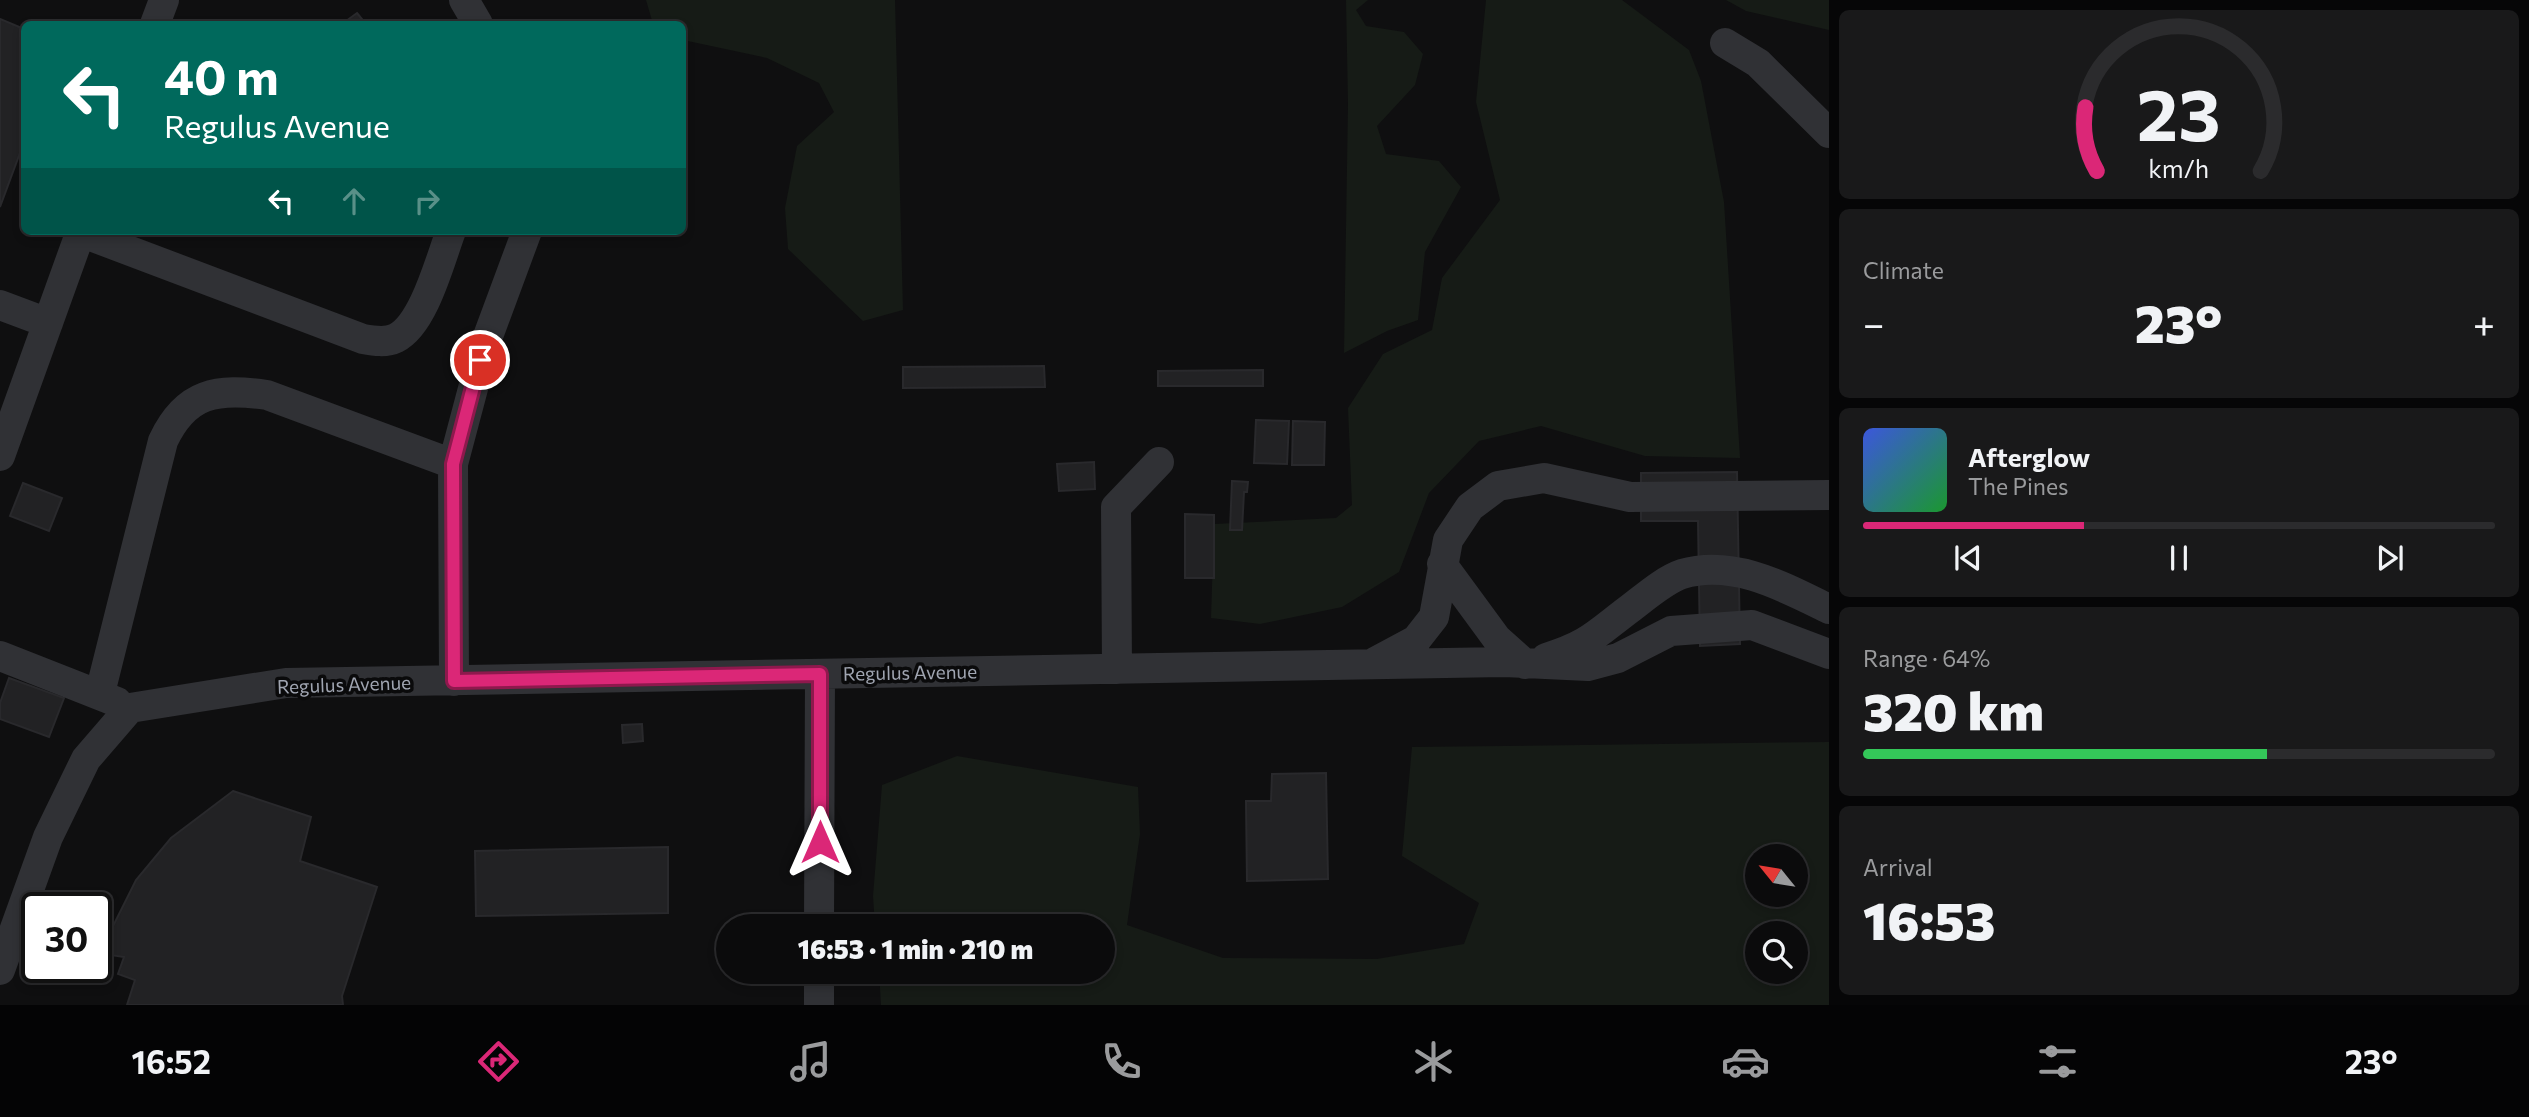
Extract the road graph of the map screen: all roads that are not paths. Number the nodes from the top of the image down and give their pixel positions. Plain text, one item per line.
1 (164, 0) edge
2 (464, 0) edge
3 (156, 21) edge
4 (476, 21) edge
5 (1725, 43) dead end
6 (1829, 133) edge
7 (80, 235) edge
8 (89, 235) edge
9 (449, 235) edge
10 (526, 235) edge
11 (0, 305) edge
12 (48, 323) junction
13 (0, 456) edge
14 (1159, 462) dead end
15 (453, 464) junction
16 (1829, 495) edge
17 (1442, 564) junction
18 (1829, 609) edge
19 (1829, 654) edge
20 (0, 656) edge
21 (1525, 664) junction
22 (1371, 665) junction
23 (1117, 669) junction
24 (820, 674) junction
25 (454, 681) junction
26 (100, 692) junction
27 (130, 708) junction
28 (819, 914) edge
29 (0, 970) edge
30 (819, 984) edge
31 (819, 1005) edge

1 - 3 street
2 - 4 street
5 - 6 street
7 - 12 street
8 - 9 street
10 - 15 street
11 - 12 street
12 - 13 street
14 - 23 street
15 - 25 street
15 - 26 street
16 - 17 street
17 - 21 street
17 - 22 street
18 - 21 street
19 - 21 street
20 - 26 street
21 - 22 street, Regulus Avenue
22 - 23 street, Regulus Avenue
23 - 24 street, Regulus Avenue
24 - 25 street, Regulus Avenue
24 - 28 street
25 - 27 street, Regulus Avenue
26 - 27 street
27 - 29 street
30 - 31 street

